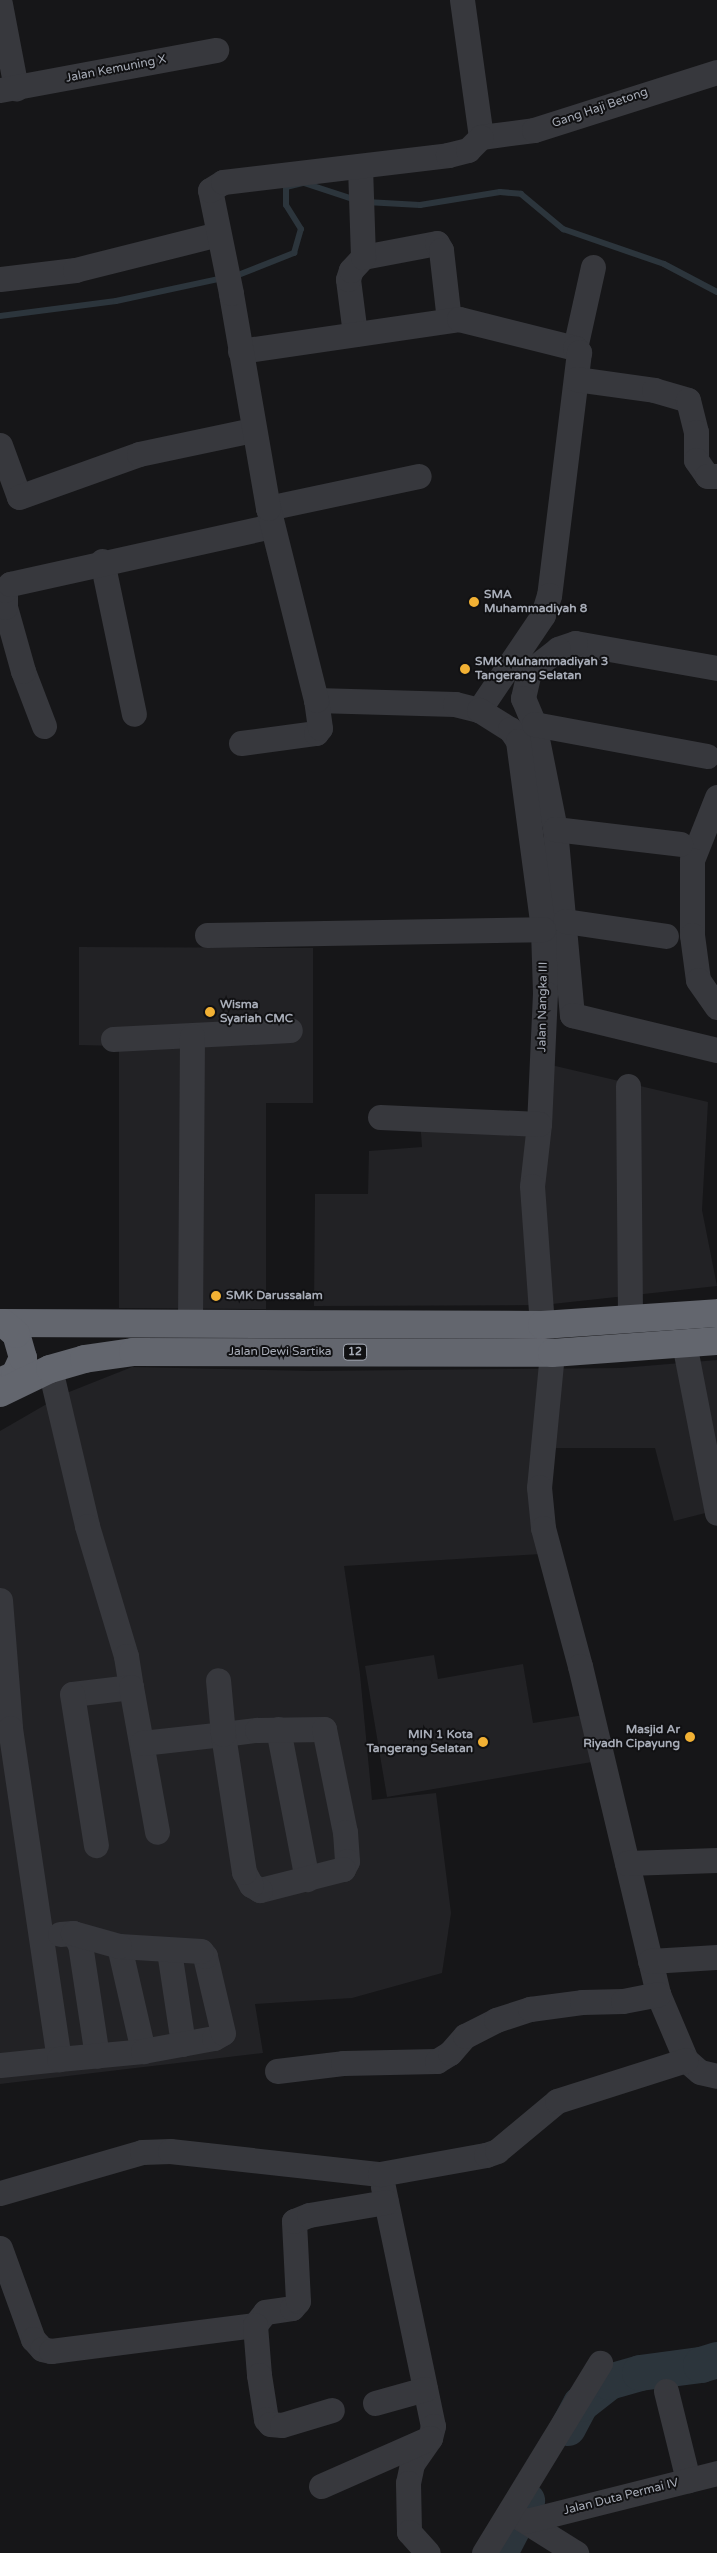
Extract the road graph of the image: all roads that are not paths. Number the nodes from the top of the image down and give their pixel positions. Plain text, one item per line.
1 (462, 0) edge
2 (0, 4) edge
3 (216, 50) dead end
4 (717, 72) edge
5 (8, 89) edge
6 (481, 137) junction
7 (360, 166) junction
8 (218, 234) junction
9 (363, 257) junction
10 (593, 267) dead end
11 (0, 279) edge
12 (449, 320) junction
13 (355, 334) junction
14 (575, 348) junction
15 (240, 351) junction
16 (576, 379) junction
17 (252, 430) junction
18 (0, 445) edge
19 (419, 476) dead end
20 (717, 476) edge
21 (270, 517) junction
22 (102, 561) junction
23 (2, 591) edge
24 (717, 668) edge
25 (316, 700) junction
26 (479, 710) junction
27 (134, 714) dead end
28 (534, 724) junction
29 (44, 726) dead end
30 (240, 743) dead end
31 (707, 756) dead end
32 (717, 797) edge
33 (555, 829) junction
34 (680, 844) dead end
35 (554, 925) junction
36 (207, 935) dead end
37 (666, 936) dead end
38 (717, 1007) edge
39 (290, 1030) dead end
40 (192, 1036) junction
41 (113, 1039) dead end
42 (717, 1050) edge
43 (628, 1086) dead end
44 (380, 1117) dead end
45 (540, 1124) junction
46 (717, 1313) edge
47 (630, 1319) junction
48 (2, 1323) edge
49 (190, 1323) junction
50 (572, 1323) junction
51 (542, 1325) junction
52 (717, 1341) edge
53 (684, 1343) junction
54 (563, 1352) junction
55 (50, 1369) junction
56 (0, 1382) edge
57 (0, 1393) edge
58 (717, 1513) edge
59 (0, 1600) edge
60 (218, 1680) dead end
61 (4, 1683) edge
62 (131, 1687) junction
63 (5, 1729) edge
64 (278, 1729) junction
65 (223, 1734) junction
66 (142, 1743) junction
67 (157, 1832) dead end
68 (96, 1845) dead end
69 (717, 1860) edge
70 (627, 1863) junction
71 (308, 1879) junction
72 (74, 1934) junction
73 (43, 1935) junction
74 (119, 1946) junction
75 (170, 1951) junction
76 (717, 1956) edge
77 (650, 1960) junction
78 (658, 1994) junction
79 (183, 2044) junction
80 (143, 2051) junction
81 (97, 2056) junction
82 (59, 2059) junction
83 (686, 2060) junction
84 (0, 2065) edge
85 (278, 2070) dead end
86 (717, 2076) edge
87 (380, 2174) junction
88 (0, 2193) edge
89 (386, 2202) junction
90 (0, 2248) edge
91 (255, 2325) junction
92 (600, 2363) dead end
93 (426, 2389) junction
94 (666, 2391) dead end
95 (375, 2403) dead end
96 (332, 2410) dead end
97 (430, 2438) junction
98 (717, 2473) edge
99 (688, 2480) junction
100 (321, 2486) dead end
101 (519, 2517) junction
102 (428, 2553) edge
103 (484, 2553) edge
104 (576, 2553) edge

1 - 6 street
2 - 5 street, Jalan Kemuning X
3 - 5 street, Jalan Kemuning X
4 - 6 street, Gang Haji Betong
6 - 7 street
7 - 8 street
7 - 9 street
8 - 11 street
8 - 15 street
9 - 12 street
9 - 13 street
10 - 14 street
12 - 13 street
12 - 14 street
13 - 15 street
14 - 16 street
15 - 17 street
16 - 20 street
16 - 26 street
17 - 18 street
17 - 21 street
19 - 21 street
21 - 22 street
21 - 25 street
22 - 23 street
22 - 27 street
23 - 29 street
24 - 28 street
25 - 26 street, Jalan Nangka III
25 - 30 street
26 - 35 street, Jalan Nangka III
28 - 31 street
28 - 33 street
32 - 38 street
33 - 34 street
33 - 35 street
35 - 36 street
35 - 37 street
35 - 42 street
35 - 45 street, Jalan Nangka III
39 - 40 street
40 - 41 street
40 - 49 street
43 - 47 street
44 - 45 street
45 - 51 street, Jalan Nangka III
46 - 47 highway
47 - 50 highway
48 - 49 highway
48 - 56 highway
49 - 51 highway
50 - 51 highway
50 - 54 highway
52 - 53 highway, Jalan Dewi Sartika / 12
53 - 54 highway, Jalan Dewi Sartika / 12
53 - 58 street
54 - 55 highway, Jalan Dewi Sartika / 12
54 - 70 street
55 - 57 highway, Jalan Dewi Sartika / 12
55 - 62 street
59 - 61 street
60 - 65 street
61 - 63 street
62 - 66 street
62 - 68 street
63 - 73 street
64 - 65 street
64 - 71 street
64 - 71 street
65 - 66 street
65 - 71 street
66 - 67 street
69 - 70 street
70 - 77 street
72 - 73 street
72 - 74 street
72 - 81 street
73 - 82 street
74 - 75 street
74 - 80 street
75 - 79 street
75 - 79 street
76 - 77 street
77 - 78 street
78 - 83 street
78 - 85 street
79 - 80 street
80 - 81 street
81 - 82 street
82 - 84 street
83 - 86 street
83 - 87 street
87 - 88 street
87 - 89 street
89 - 91 street
89 - 93 street
90 - 91 street
91 - 96 street
92 - 101 street
93 - 95 street
93 - 97 street
94 - 99 street
97 - 100 street
97 - 102 street
98 - 99 street, Jalan Duta Permai IV
99 - 101 street, Jalan Duta Permai IV
101 - 103 street
101 - 104 street

